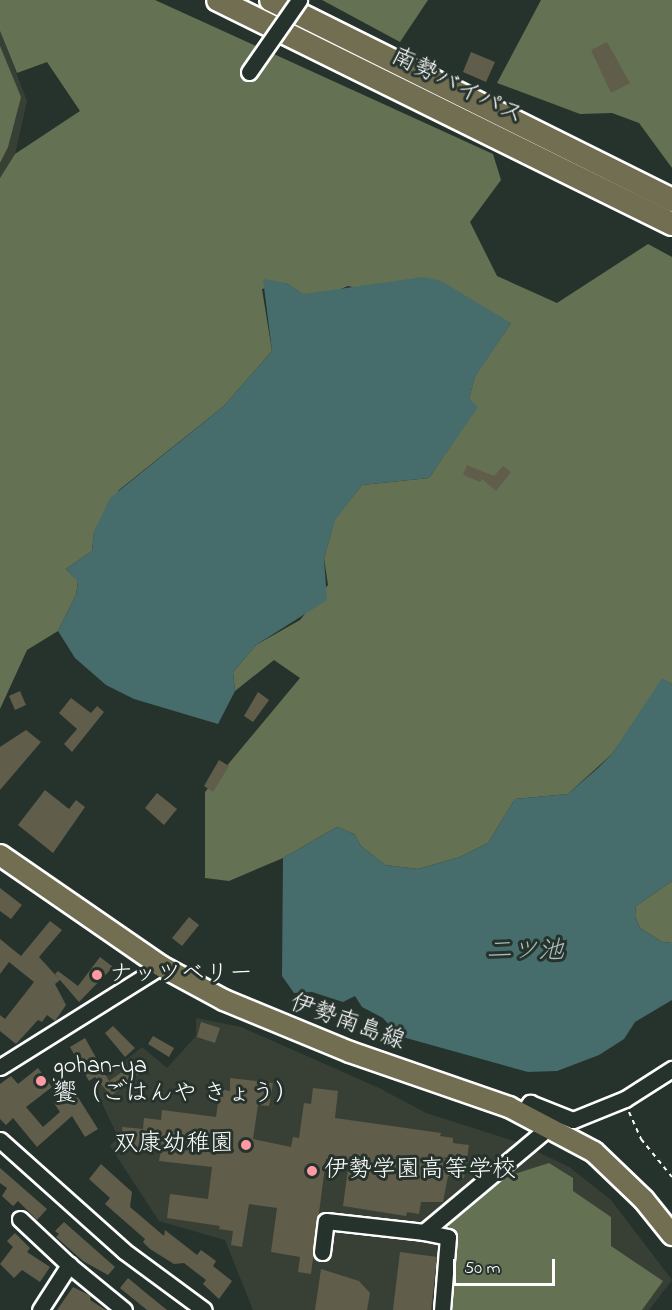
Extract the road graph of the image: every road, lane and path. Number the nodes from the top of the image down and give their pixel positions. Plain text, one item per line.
1 (218, 0) edge
2 (271, 0) edge
3 (299, 0) edge
4 (249, 72) dead end
5 (672, 200) edge
6 (672, 224) edge
7 (0, 855) edge
8 (161, 966) junction
9 (0, 1067) edge
10 (672, 1069) edge
11 (625, 1100) junction
12 (522, 1114) junction
13 (549, 1127) junction
14 (0, 1140) edge
15 (672, 1177) edge
16 (20, 1218) dead end
17 (424, 1232) junction
18 (672, 1235) edge
19 (322, 1252) dead end
20 (69, 1265) junction
21 (40, 1310) edge
22 (124, 1310) edge
23 (204, 1310) edge
24 (441, 1310) edge

1 - 6 highway, 南勢バイパス
2 - 5 highway, 南勢バイパス
3 - 4 street, bridge
7 - 8 main road, 伊勢南島線
8 - 9 street
8 - 12 main road, 伊勢南島線
10 - 11 street
11 - 12 street
11 - 15 path
12 - 13 main road, 伊勢南島線
13 - 17 street
13 - 18 main road, 伊勢南島線
14 - 23 street
16 - 20 street
17 - 19 street
17 - 24 street
20 - 21 street
20 - 22 street

